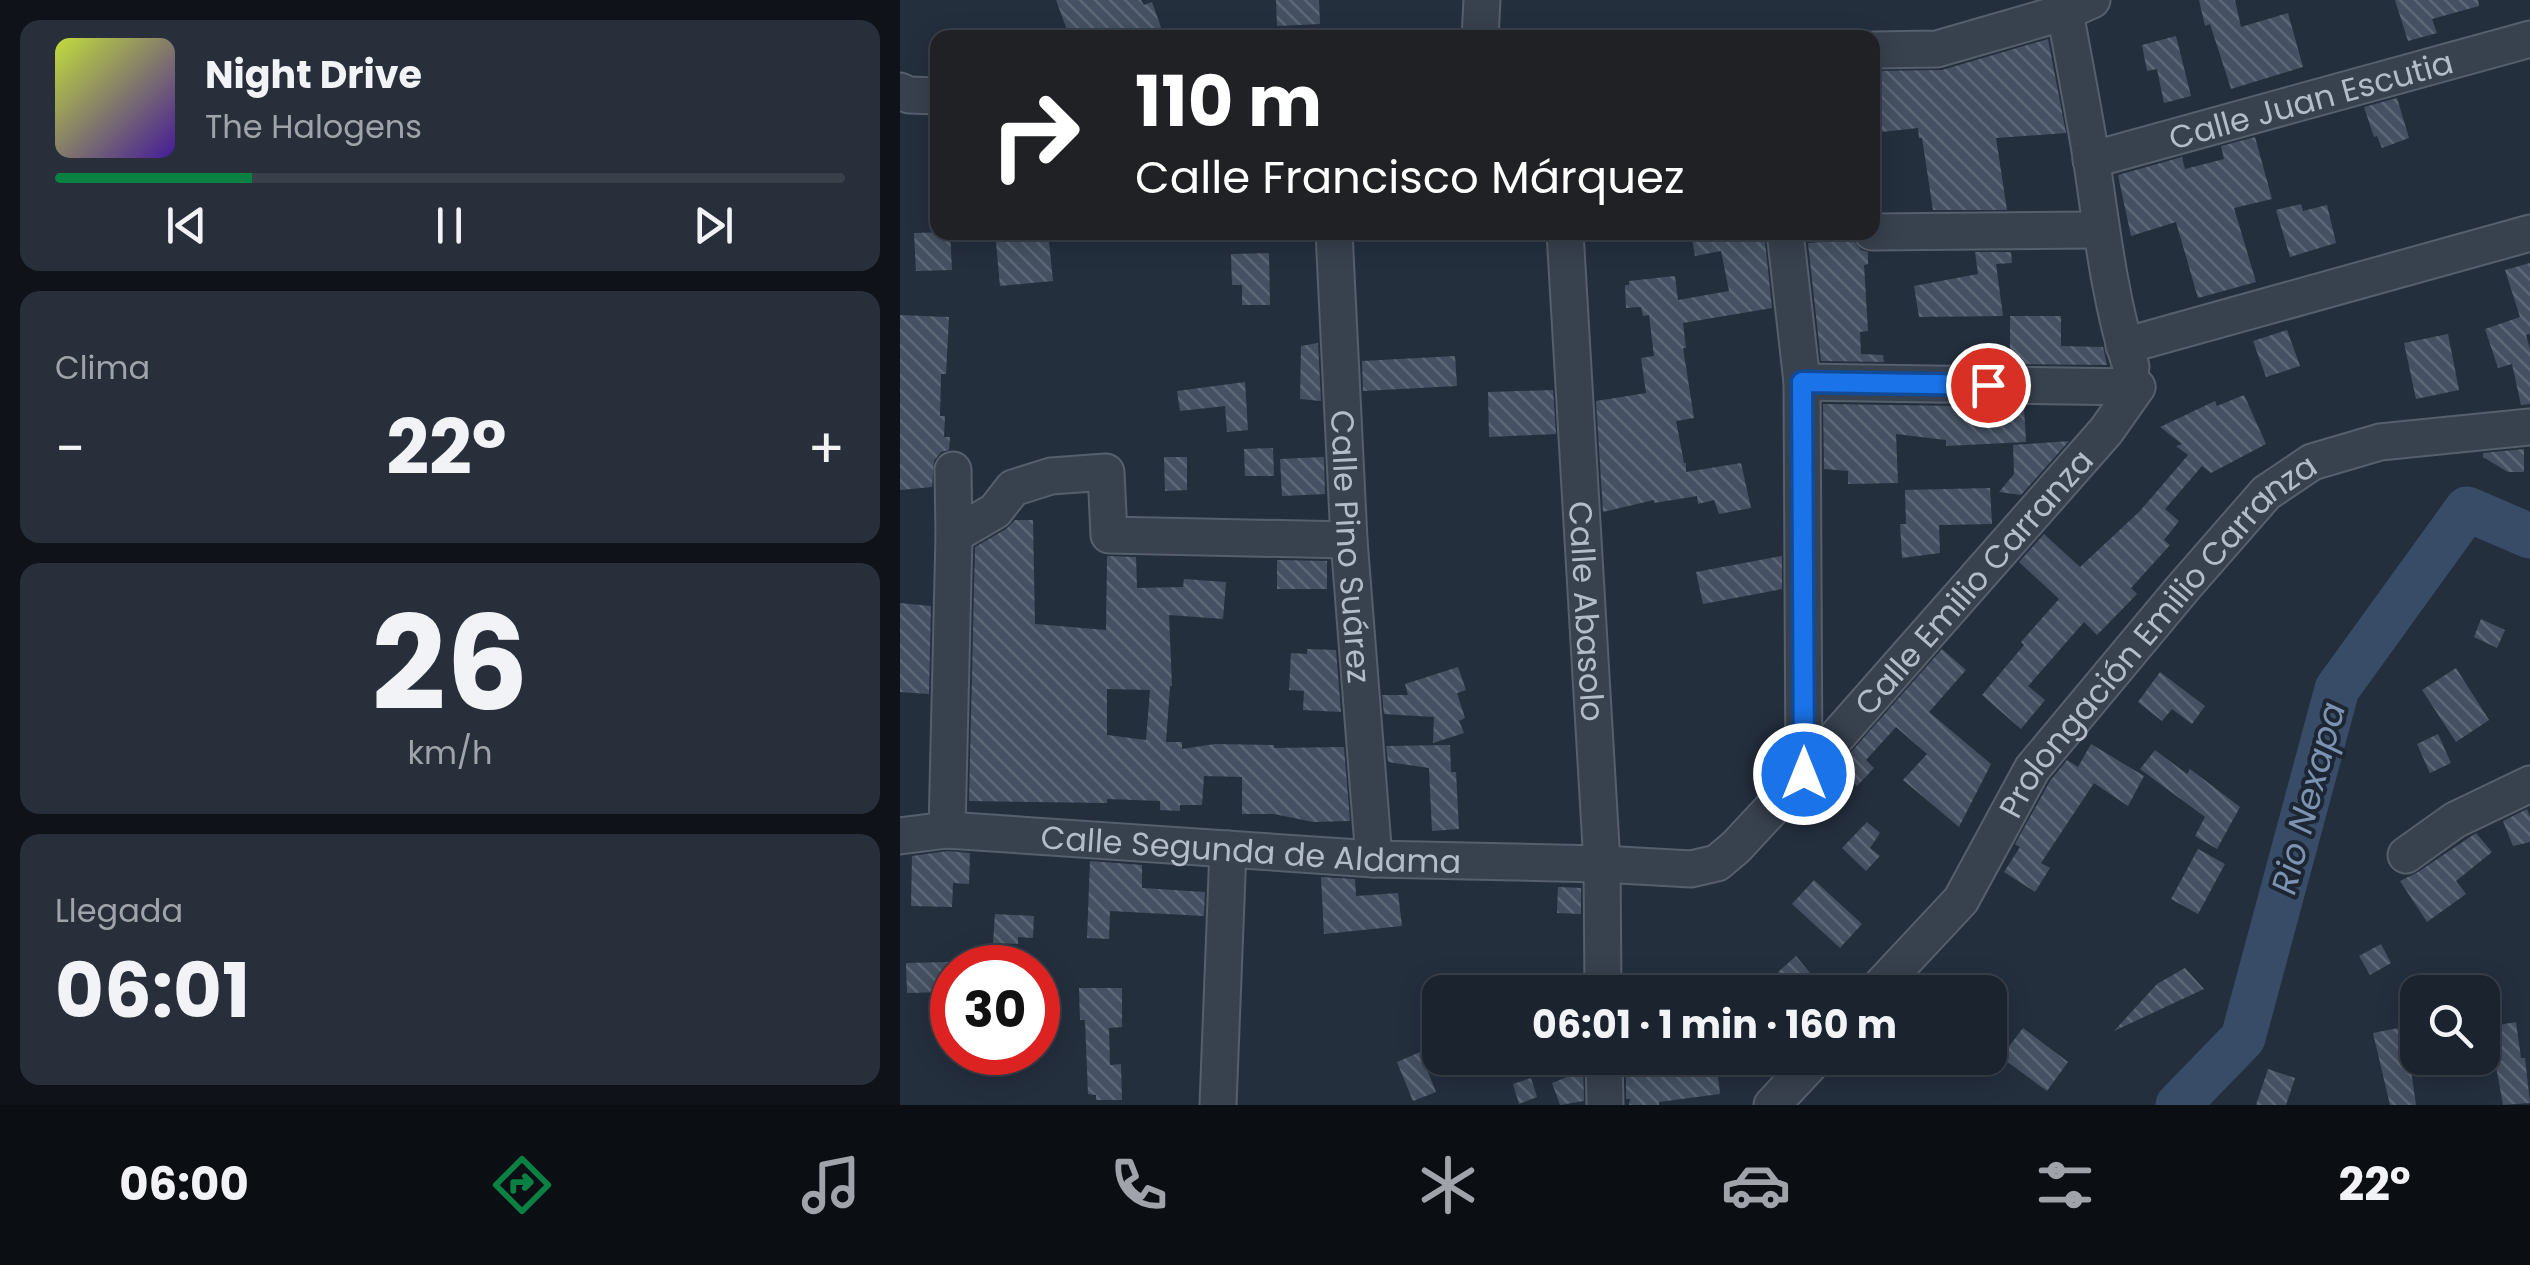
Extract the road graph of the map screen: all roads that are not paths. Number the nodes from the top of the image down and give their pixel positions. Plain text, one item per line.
1 (1482, 0) edge
2 (2074, 4) edge
3 (1480, 30) edge
4 (2530, 39) edge
5 (1880, 50) edge
6 (900, 92) edge
7 (930, 95) edge
8 (2092, 160) junction
9 (2101, 230) junction
10 (1880, 232) edge
11 (2530, 233) edge
12 (1334, 240) edge
13 (1564, 240) edge
14 (1786, 240) edge
15 (2124, 346) junction
16 (1802, 382) junction
17 (2137, 387) junction
18 (2530, 427) edge
19 (954, 470) dead end
20 (954, 535) junction
21 (1349, 540) junction
22 (1804, 774) junction
23 (2530, 784) edge
24 (947, 830) junction
25 (901, 844) edge
26 (1228, 848) junction
27 (2406, 855) dead end
28 (1374, 859) junction
29 (1602, 864) junction
30 (1604, 975) edge
31 (1891, 975) edge
32 (1604, 1075) edge
33 (1800, 1075) edge
34 (1218, 1105) edge
35 (1605, 1105) edge
36 (1772, 1105) edge

1 - 3 street
2 - 5 street
2 - 8 street
4 - 8 street, Calle Juan Escutia
6 - 7 street
8 - 9 street
9 - 10 street
9 - 15 street
11 - 15 street
12 - 21 street, Calle Pino Suárez
13 - 29 street, Calle Abasolo
14 - 16 street
15 - 17 street
16 - 17 street
16 - 22 street
17 - 22 street, Calle Emilio Carranza
18 - 31 street, Prolongación Emilio Carranza
19 - 20 street
20 - 21 street
20 - 24 street
21 - 28 street, Calle Pino Suárez
22 - 29 street, Calle Emilio Carranza
23 - 27 street
24 - 25 street, Calle Segunda de Aldama
24 - 26 street, Calle Segunda de Aldama
26 - 28 street, Calle Segunda de Aldama
26 - 34 street
28 - 29 street, Calle Segunda de Aldama
29 - 30 street, Calle Abasolo
32 - 35 street
33 - 36 street

